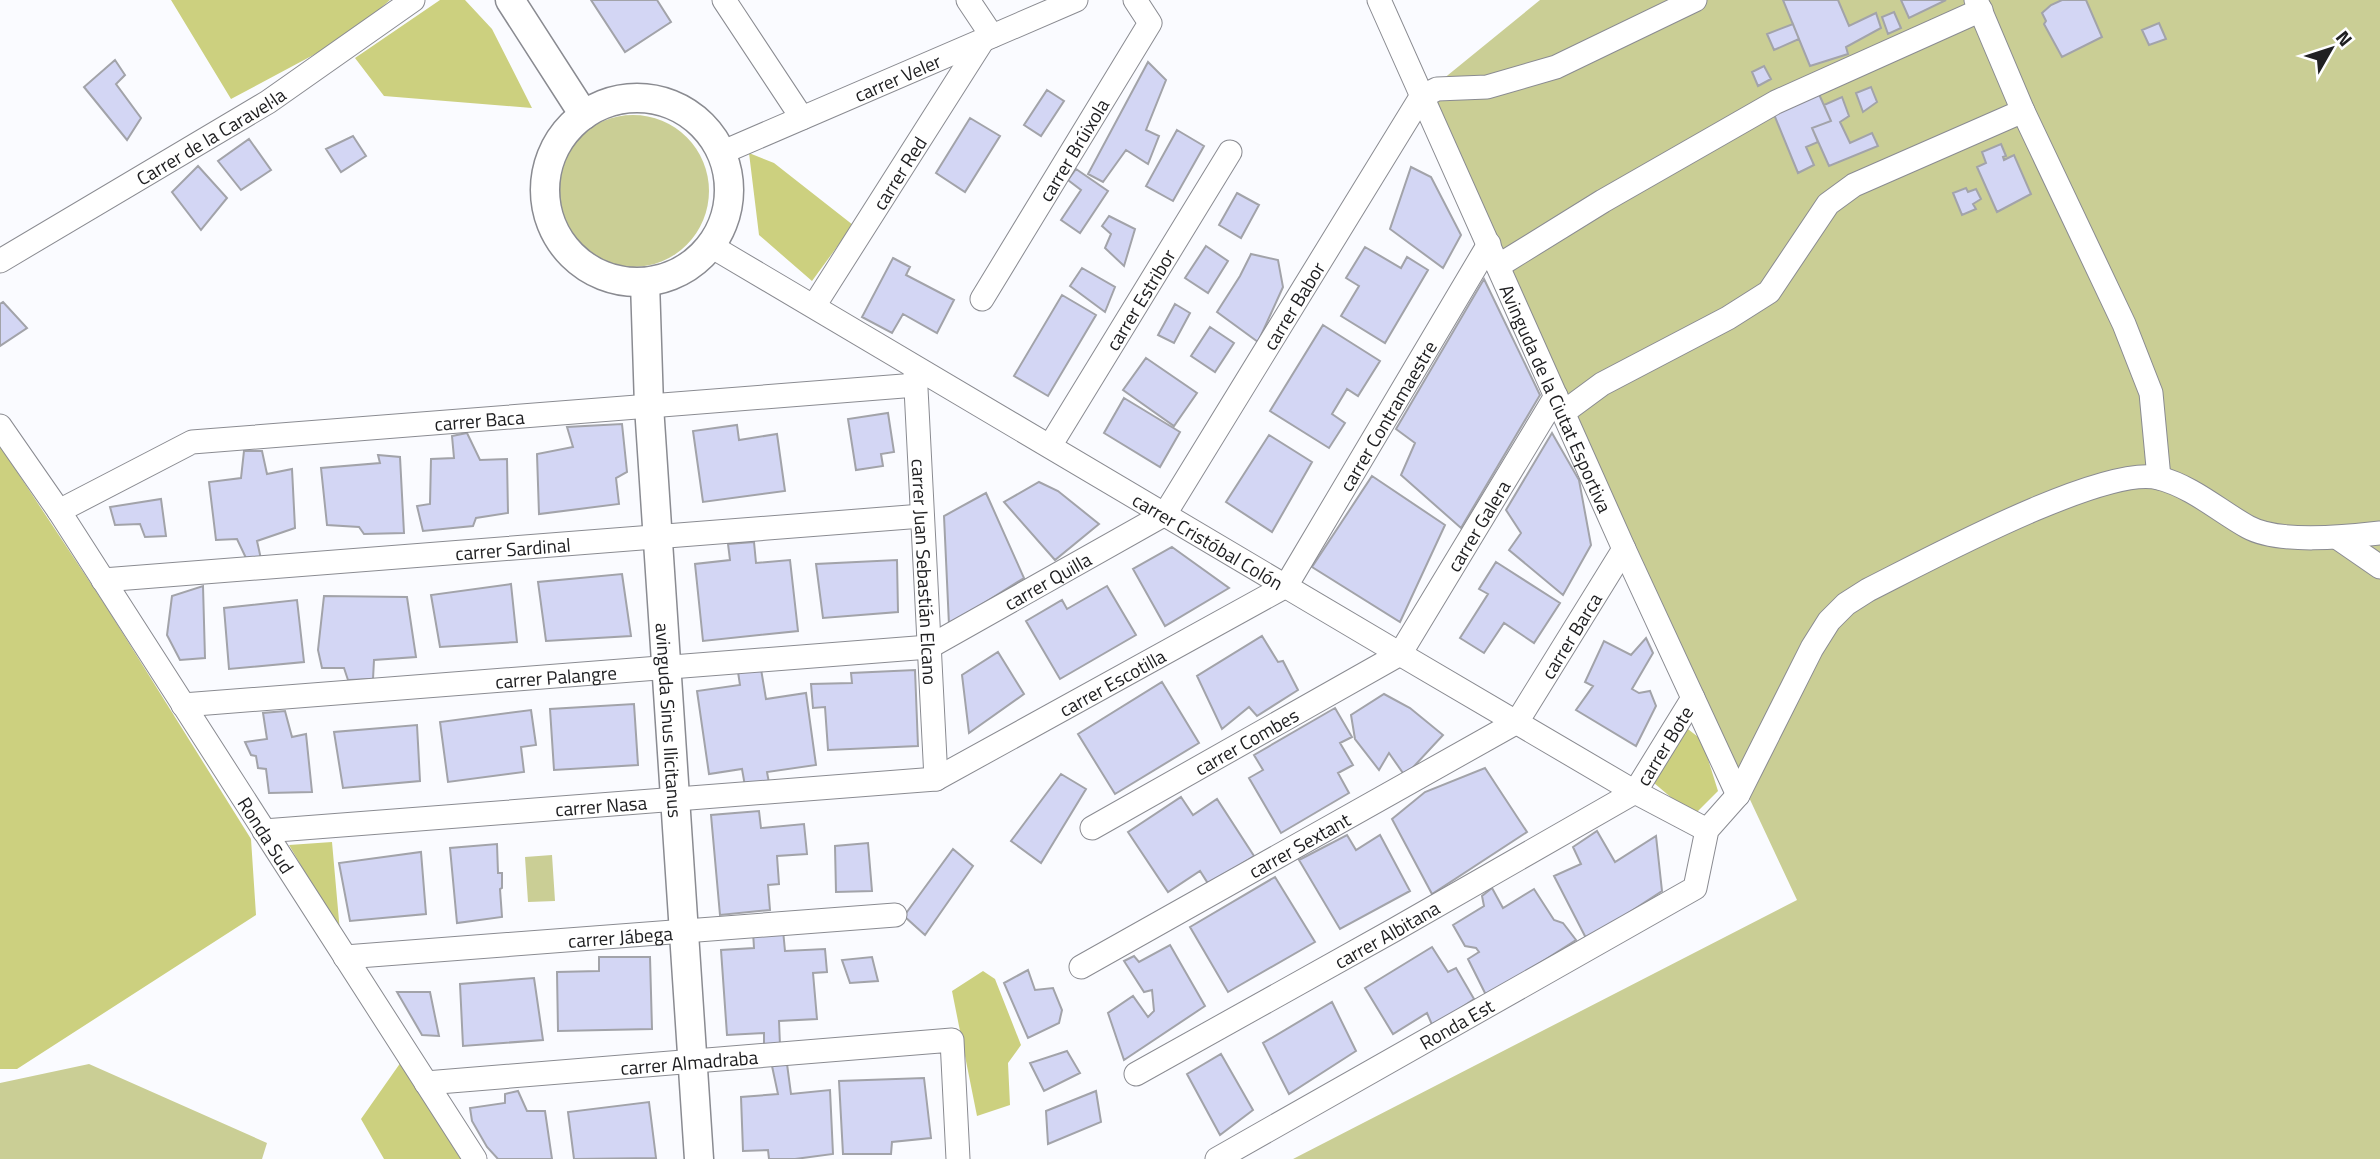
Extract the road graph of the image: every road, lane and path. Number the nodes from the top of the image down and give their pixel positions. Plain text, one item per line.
1 (413, 0) edge
2 (510, 0) edge
3 (724, 0) edge
4 (968, 0) edge
5 (1076, 0) edge
6 (1135, 0) edge
7 (1379, 0) edge
8 (1695, 0) edge
9 (1978, 5) edge
10 (987, 38) junction
11 (1421, 97) junction
12 (2023, 111) junction
13 (584, 114) junction
14 (802, 118) junction
15 (1230, 152) dead end
16 (721, 153) junction
17 (1489, 244) junction
18 (711, 246) junction
19 (0, 261) edge
20 (1498, 266) junction
21 (645, 282) junction
22 (982, 299) dead end
23 (814, 306) junction
24 (915, 376) junction
25 (1560, 404) junction
26 (649, 406) junction
27 (0, 426) edge
28 (1050, 446) junction
29 (2159, 478) junction
30 (59, 511) junction
31 (1165, 514) junction
32 (922, 516) junction
33 (2380, 533) edge
34 (659, 536) junction
35 (2338, 538) junction
36 (1624, 549) junction
37 (2380, 567) edge
38 (103, 580) junction
39 (1286, 586) junction
40 (929, 647) junction
41 (1400, 654) junction
42 (667, 667) junction
43 (1693, 698) junction
44 (183, 705) junction
45 (1517, 722) junction
46 (936, 779) junction
47 (1635, 792) junction
48 (1738, 795) junction
49 (676, 799) junction
50 (1092, 828) dead end
51 (1707, 830) junction
52 (264, 831) junction
53 (895, 915) dead end
54 (684, 930) junction
55 (345, 957) junction
56 (1081, 967) dead end
57 (693, 1060) junction
58 (1136, 1074) dead end
59 (426, 1083) junction
60 (475, 1159) edge
61 (699, 1159) edge
62 (958, 1159) edge
63 (1217, 1159) edge

1 - 19 street, Carrer de la Caravel·la
2 - 13 street
3 - 14 street
4 - 10 street
5 - 10 street, carrer Veler
6 - 22 street, carrer Brúixola
7 - 11 street, Avinguda de la Ciutat Esportiva
8 - 11 street
9 - 12 street
9 - 20 street
10 - 14 street, carrer Veler
10 - 23 street, carrer Red
11 - 17 street, Avinguda de la Ciutat Esportiva
11 - 31 street, carrer Babor
12 - 25 street
12 - 29 street
13 - 16 street
13 - 21 street
14 - 16 street, carrer Veler
15 - 28 street, carrer Estribor
16 - 18 street
17 - 20 street, Avinguda de la Ciutat Esportiva
17 - 39 street, carrer Contramaestre
18 - 21 street
18 - 23 street, carrer Cristóbal Colón
20 - 25 street, Avinguda de la Ciutat Esportiva
21 - 26 street, avinguda Sinus Ilicitanus
23 - 24 street, carrer Cristóbal Colón
24 - 26 street, carrer Baca
24 - 28 street, carrer Cristóbal Colón
24 - 32 street, carrer Juan Sebastián Elcano
25 - 36 street, Avinguda de la Ciutat Esportiva
25 - 41 street, carrer Galera
26 - 30 street, carrer Baca
26 - 34 street, avinguda Sinus Ilicitanus
27 - 30 street, Ronda Sud
28 - 31 street, carrer Cristóbal Colón
29 - 35 street
29 - 48 street
30 - 38 street, Ronda Sud
31 - 39 street, carrer Cristóbal Colón
31 - 40 street, carrer Quilla
32 - 34 street, carrer Sardinal
32 - 40 street, carrer Juan Sebastián Elcano
33 - 35 street
34 - 38 street, carrer Sardinal
34 - 42 street, avinguda Sinus Ilicitanus
35 - 37 street
36 - 43 street, Avinguda de la Ciutat Esportiva
36 - 45 street, carrer Barca
38 - 44 street, Ronda Sud
39 - 41 street, carrer Cristóbal Colón
39 - 46 street, carrer Escotilla
40 - 42 street, carrer Palangre
40 - 46 street, carrer Juan Sebastián Elcano
41 - 45 street, carrer Cristóbal Colón
41 - 50 street, carrer Combes
42 - 44 street, carrer Palangre
42 - 49 street, avinguda Sinus Ilicitanus
43 - 47 street, carrer Bote
43 - 48 street, Avinguda de la Ciutat Esportiva
44 - 52 street, Ronda Sud
45 - 47 street, carrer Cristóbal Colón
45 - 56 street, carrer Sextant
46 - 49 street, carrer Nasa
47 - 51 street, carrer Cristóbal Colón
47 - 58 street, carrer Albitana
48 - 51 street
49 - 52 street, carrer Nasa
49 - 54 street, avinguda Sinus Ilicitanus
51 - 63 street, Ronda Est
52 - 55 street, Ronda Sud
53 - 54 street, carrer Jábega
54 - 55 street, carrer Jábega
54 - 57 street, avinguda Sinus Ilicitanus
55 - 59 street, Ronda Sud
57 - 59 street, carrer Almadraba
57 - 61 street, avinguda Sinus Ilicitanus
57 - 62 street, carrer Almadraba
59 - 60 street, Ronda Sud

